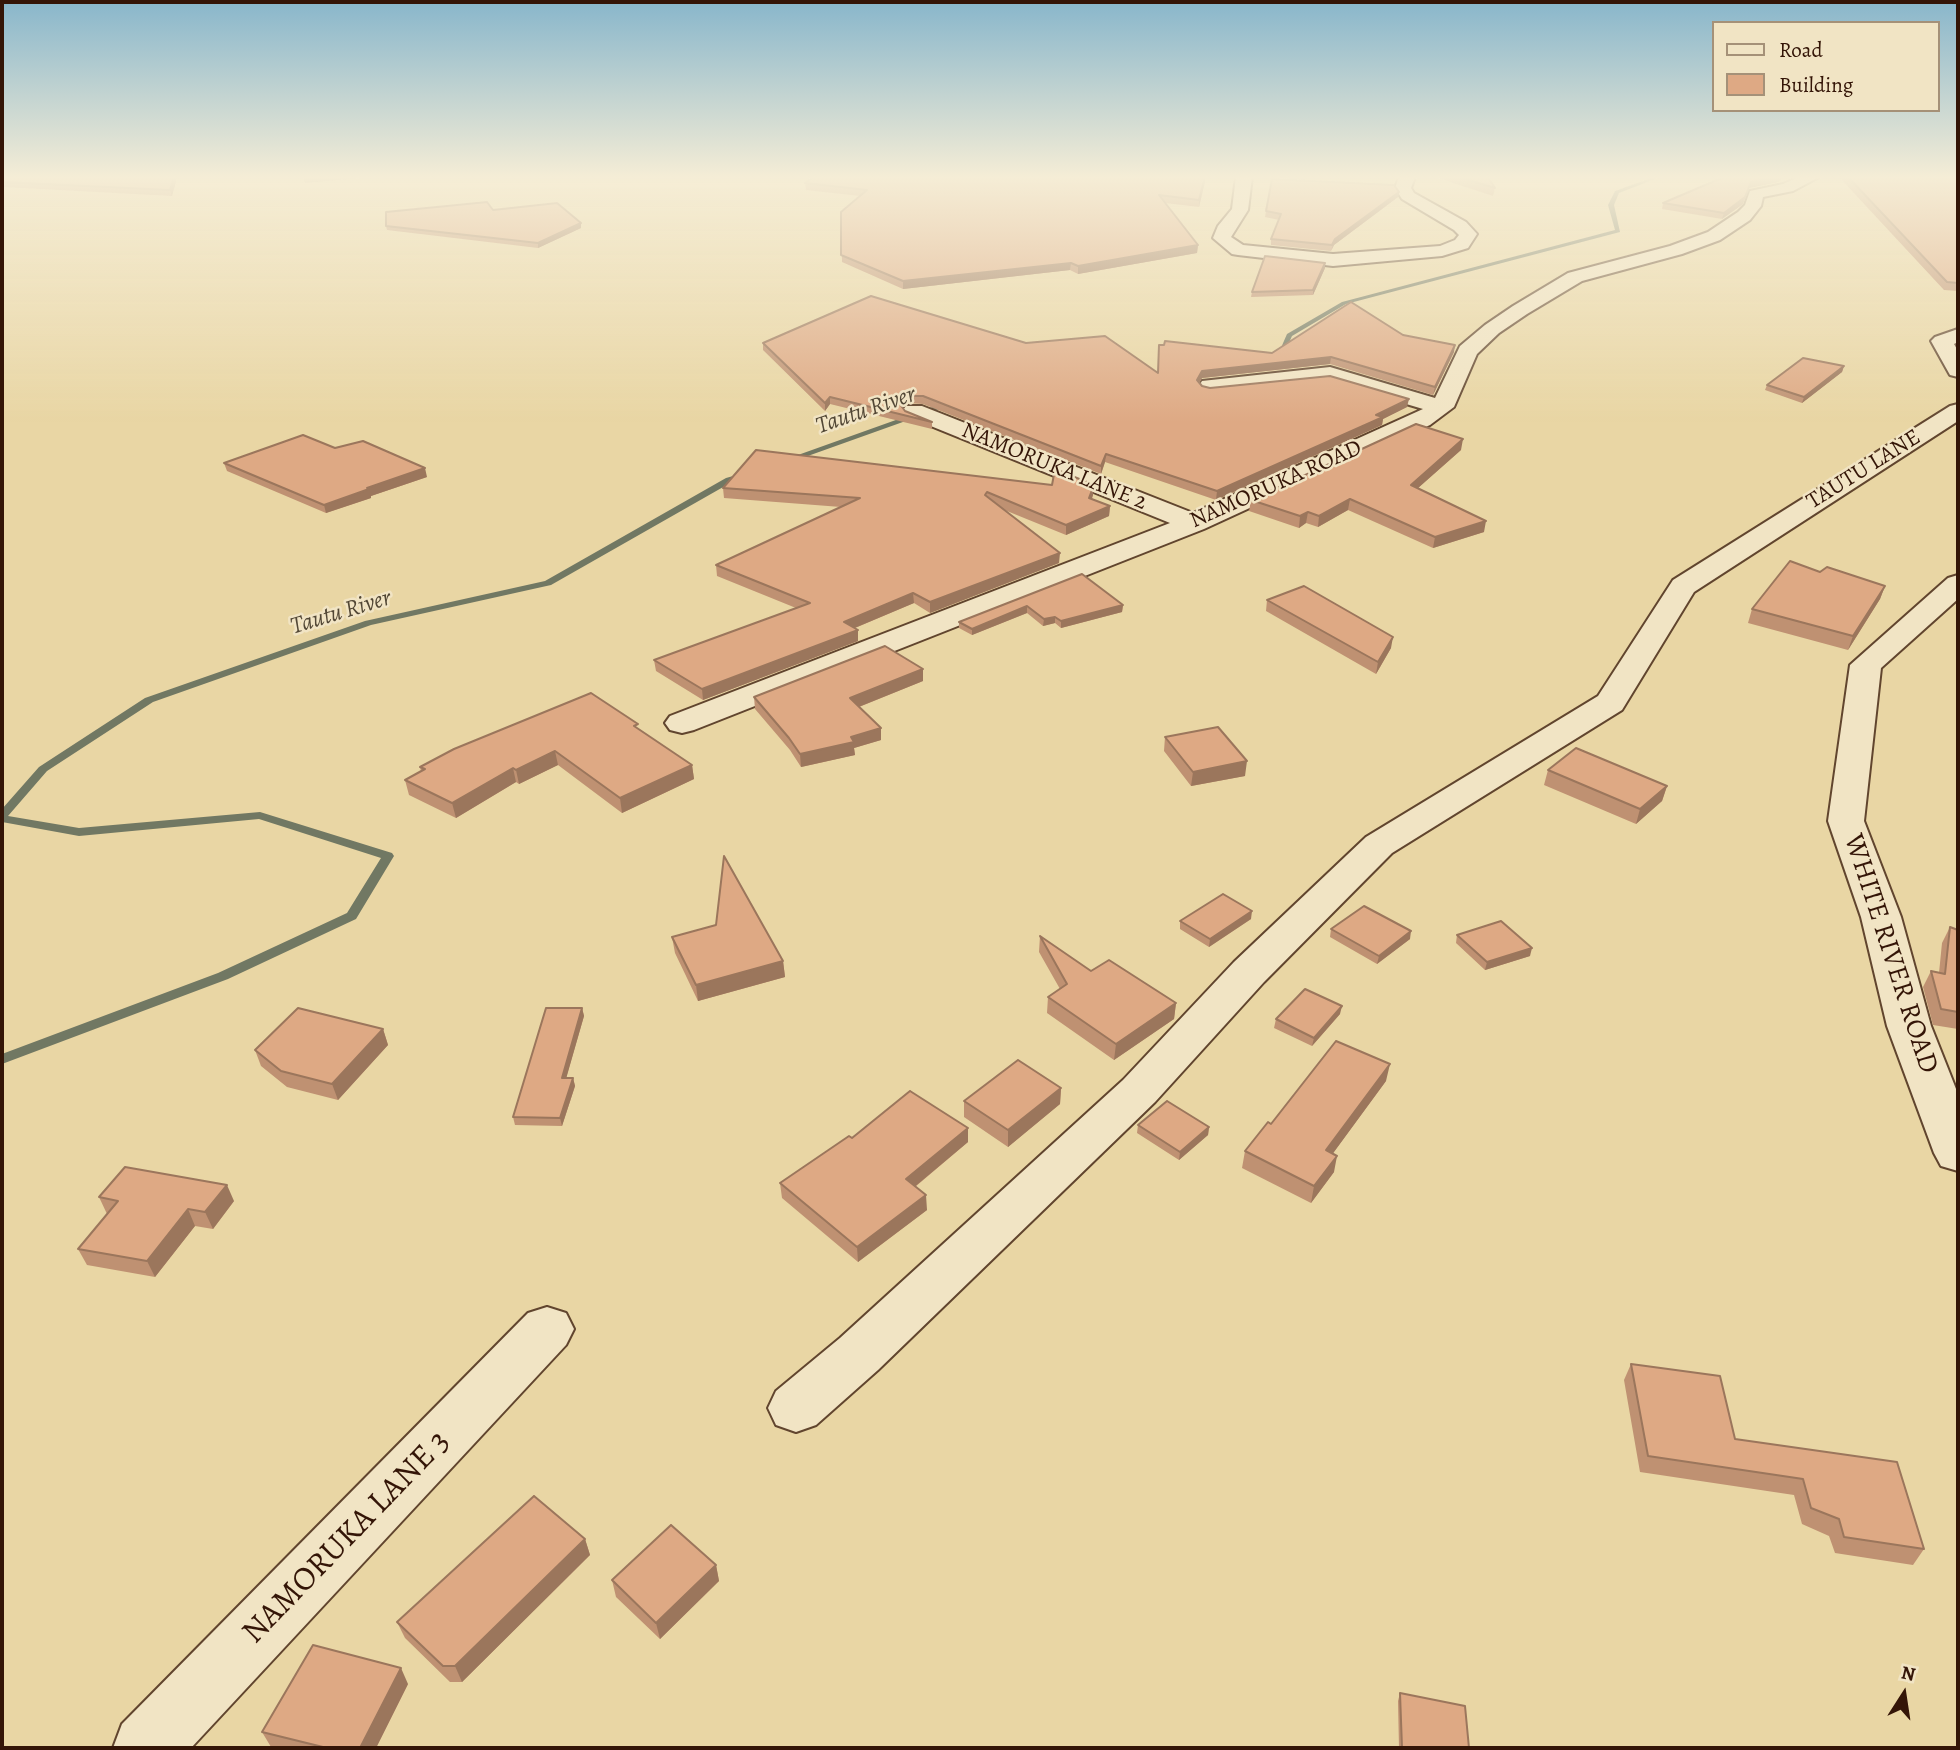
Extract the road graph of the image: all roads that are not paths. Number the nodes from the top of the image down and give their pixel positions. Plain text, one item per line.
1 (1320, 259) edge
2 (1349, 259) edge
3 (1644, 259) edge
4 (1958, 335) edge
5 (1958, 370) edge
6 (1210, 386) edge
7 (1442, 407) junction
8 (914, 411) edge
9 (1958, 411) edge
10 (1194, 523) junction
11 (1958, 584) edge
12 (682, 723) dead end
13 (1958, 1153) edge
14 (547, 1329) dead end
15 (796, 1408) dead end
16 (146, 1748) edge

1 - 2 street
3 - 7 street
4 - 5 street
6 - 7 street
7 - 10 street, NAMORUKA ROAD
8 - 10 street, NAMORUKA LANE 2
9 - 15 street, TAUTU LANE
10 - 12 street, NAMORUKA ROAD
11 - 13 street, WHITE RIVER ROAD
14 - 16 street, NAMORUKA LANE 3

